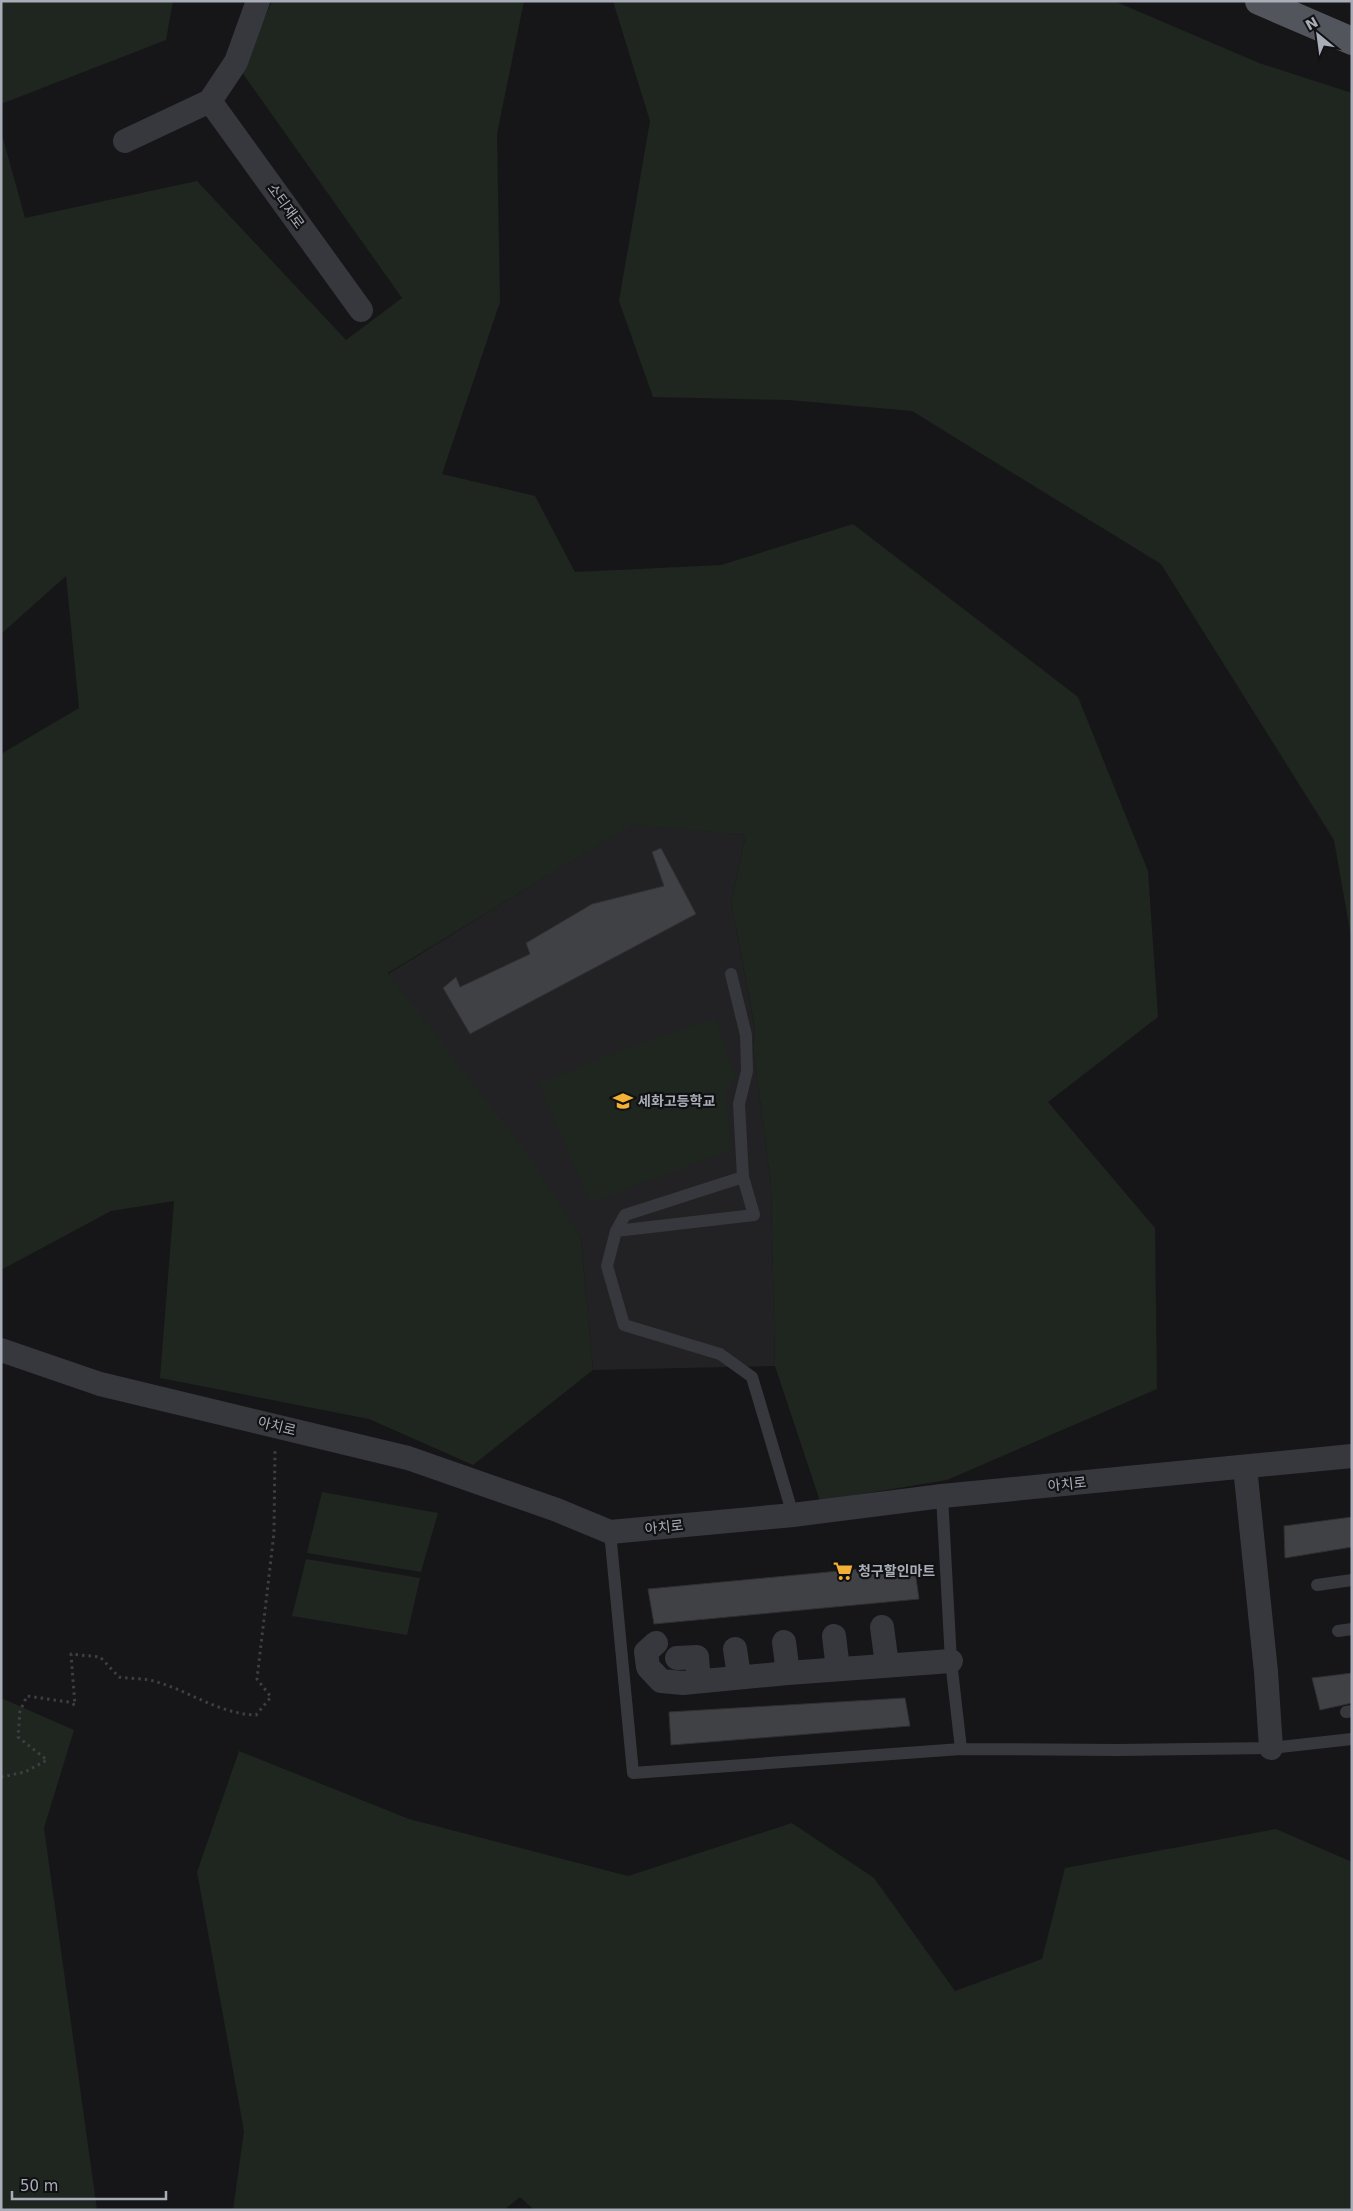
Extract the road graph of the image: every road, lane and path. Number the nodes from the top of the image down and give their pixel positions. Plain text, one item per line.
1 (258, 1) edge
2 (1259, 1) edge
3 (1352, 41) edge
4 (210, 101) junction
5 (125, 141) dead end
6 (361, 310) dead end
7 (731, 974) dead end
8 (743, 1177) junction
9 (616, 1231) junction
10 (1, 1350) edge
11 (275, 1426) junction
12 (1352, 1456) edge
13 (1245, 1467) junction
14 (942, 1496) junction
15 (793, 1514) junction
16 (610, 1532) junction
17 (1352, 1580) edge
18 (1317, 1585) dead end
19 (882, 1627) dead end
20 (1352, 1629) edge
21 (1338, 1631) dead end
22 (834, 1636) dead end
23 (784, 1642) dead end
24 (656, 1644) dead end
25 (736, 1649) dead end
26 (677, 1658) dead end
27 (951, 1661) junction
28 (887, 1666) junction
29 (838, 1669) junction
30 (788, 1673) junction
31 (739, 1676) junction
32 (699, 1681) junction
33 (1352, 1740) edge
34 (1271, 1748) junction
35 (960, 1749) junction
36 (1, 1777) edge

1 - 4 street
2 - 3 main road
4 - 5 street
4 - 6 street, 소티재로
7 - 8 lane
8 - 9 lane
8 - 9 lane
9 - 15 lane
10 - 11 street, 아치로
11 - 16 street, 아치로
11 - 36 path
12 - 13 street, 아치로
13 - 14 street, 아치로
13 - 34 street
14 - 15 street, 아치로
14 - 27 lane
15 - 16 street, 아치로
16 - 35 lane
17 - 18 lane
19 - 28 street
20 - 21 lane
22 - 29 street
23 - 30 street
24 - 32 street
25 - 31 street
26 - 32 street
27 - 28 street
27 - 35 lane
28 - 29 street
29 - 30 street
30 - 31 street
31 - 32 street
33 - 34 lane
34 - 35 lane

